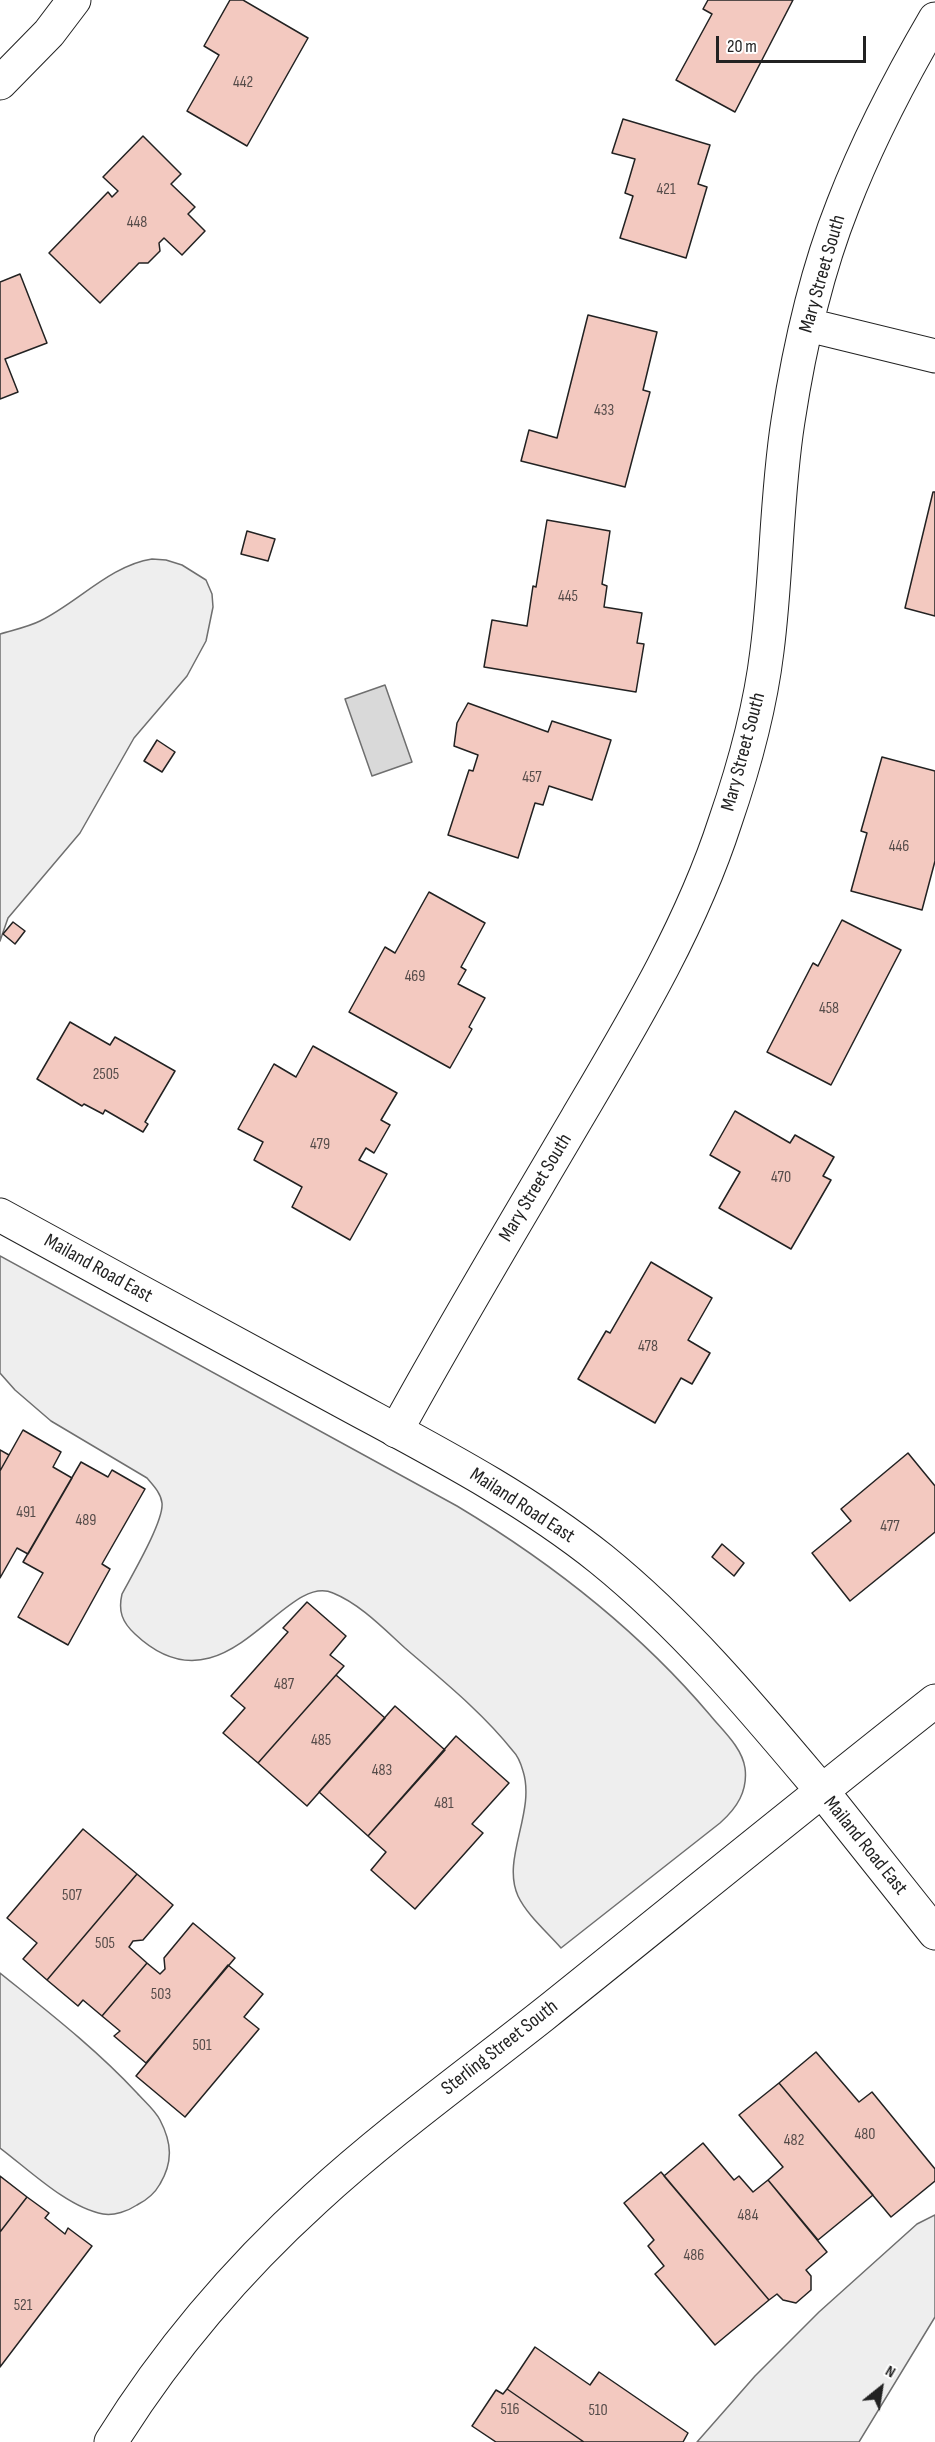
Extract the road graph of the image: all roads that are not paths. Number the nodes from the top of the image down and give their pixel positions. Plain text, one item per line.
1 (74, 0) edge
2 (935, 19) edge
3 (0, 83) edge
4 (808, 325) junction
5 (935, 356) edge
6 (0, 1215) edge
7 (396, 1431) junction
8 (935, 1701) edge
9 (822, 1791) junction
10 (935, 1933) edge
11 (111, 2442) edge

1 - 3 street
2 - 4 street, Mary Street South
4 - 5 street
4 - 7 street, Mary Street South
6 - 7 street, Mailand Road East
7 - 9 street, Mailand Road East
8 - 9 street, Sterling Street South
9 - 10 street, Mailand Road East
9 - 11 street, Sterling Street South

